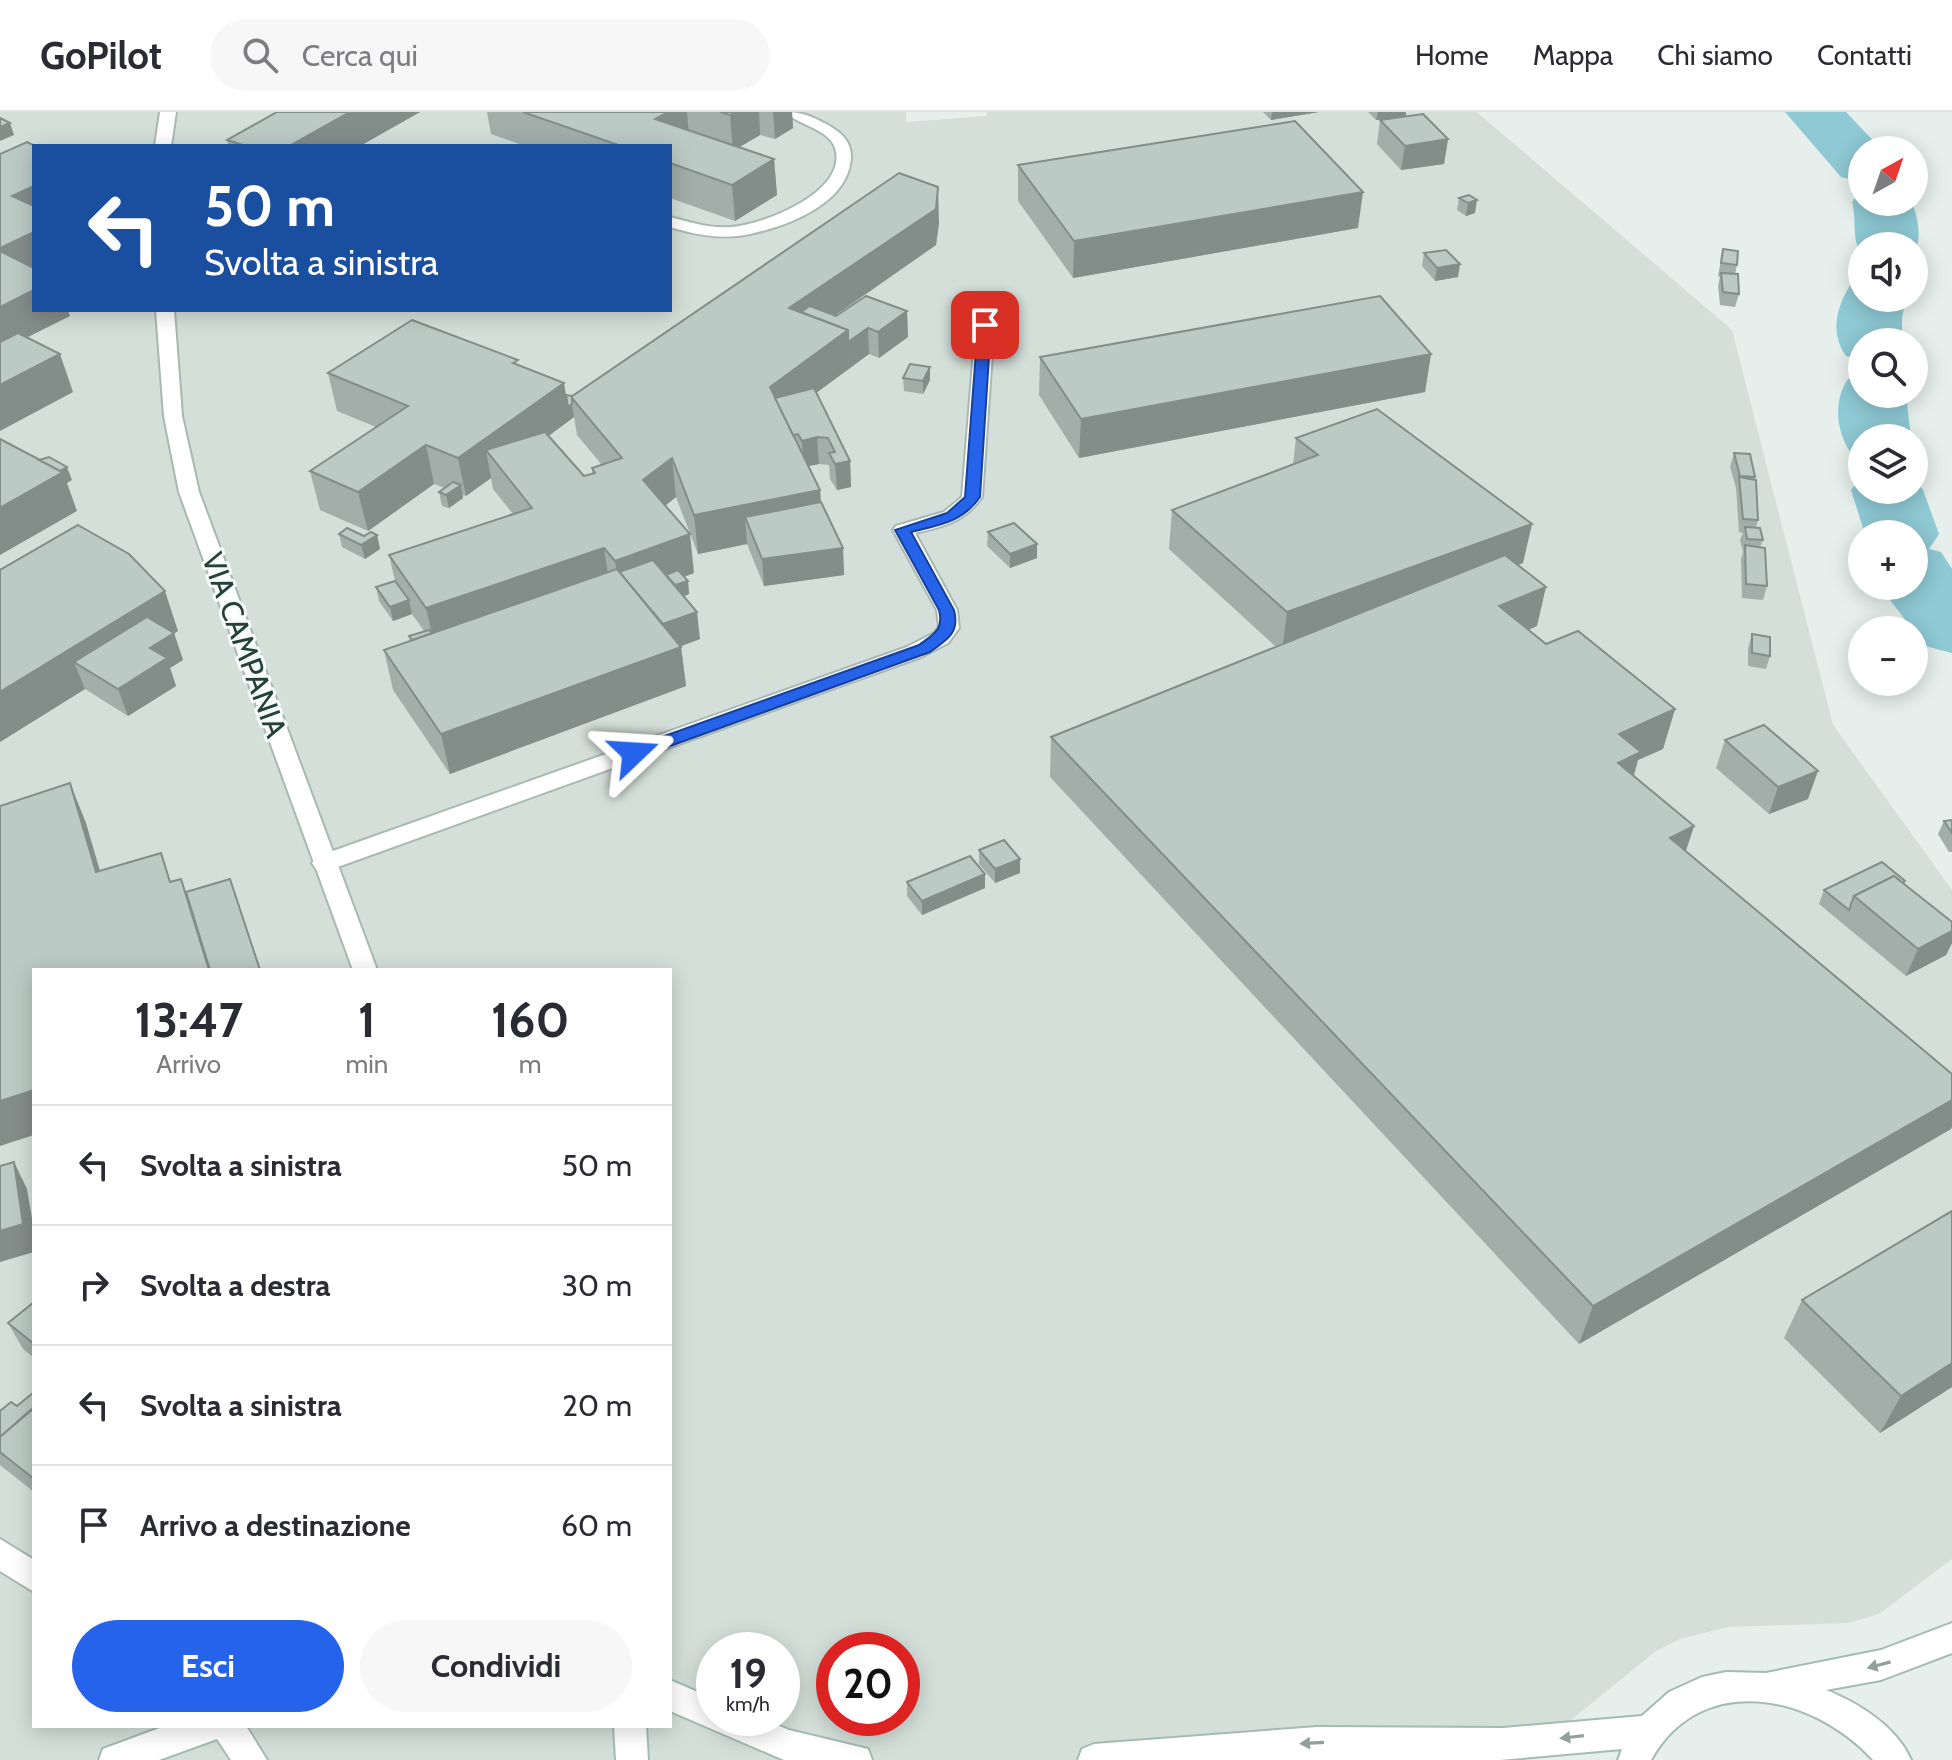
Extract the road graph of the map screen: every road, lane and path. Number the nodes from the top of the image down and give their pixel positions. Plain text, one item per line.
1 (168, 112) edge
2 (793, 112) edge
3 (163, 144) edge
4 (672, 222) edge
5 (165, 312) edge
6 (985, 325) dead end
7 (324, 863) junction
8 (364, 968) edge
9 (0, 1553) edge
10 (32, 1577) edge
11 (1952, 1638) edge
12 (1764, 1687) junction
13 (672, 1696) edge
14 (696, 1707) edge
15 (203, 1728) edge
16 (228, 1728) edge
17 (630, 1728) edge
18 (1649, 1731) junction
19 (765, 1736) edge
20 (115, 1760) edge
21 (251, 1760) edge
22 (632, 1760) edge
23 (856, 1760) edge
24 (1094, 1760) edge
25 (1634, 1760) edge
26 (1895, 1760) edge

1 - 3 street
2 - 4 street
5 - 7 street, VIA CAMPANIA
6 - 7 street
7 - 8 street, VIA CAMPANIA
9 - 10 street
11 -> 12 street
12 - 18 street
12 - 26 street
13 - 14 street
15 - 20 street
16 - 21 street
17 - 22 street
18 -> 24 street
18 - 25 street
19 - 23 street

